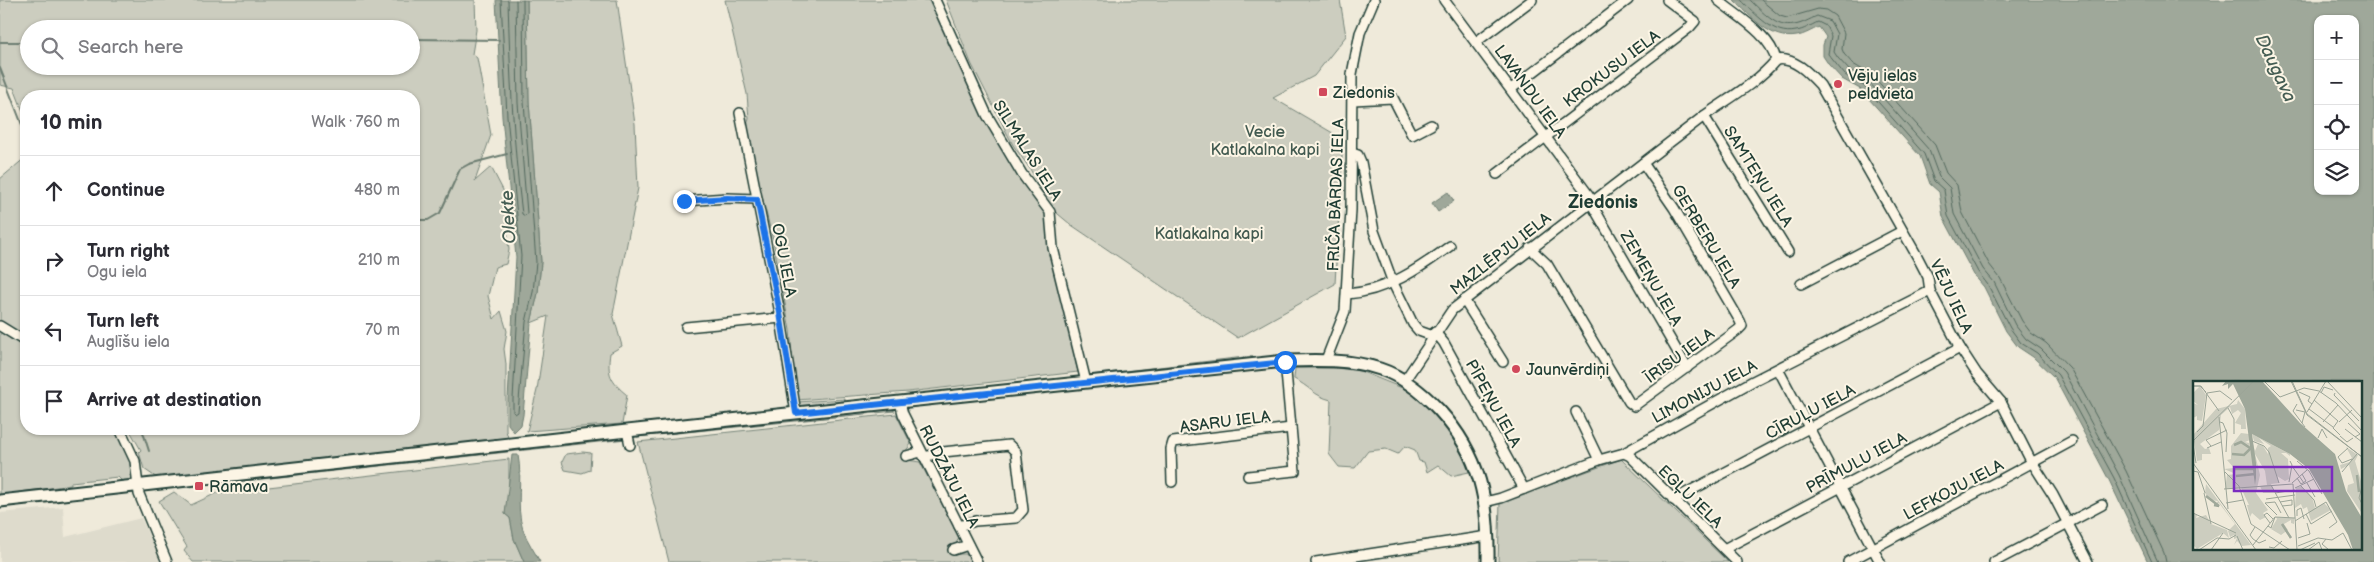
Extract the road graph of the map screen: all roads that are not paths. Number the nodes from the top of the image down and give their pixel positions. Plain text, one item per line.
1 (935, 0) edge
2 (1374, 0) edge
3 (1444, 0) edge
4 (1532, 0) edge
5 (1628, 0) edge
6 (1667, 0) edge
7 (1718, 0) edge
8 (1476, 42) junction
9 (1776, 60) junction
10 (1511, 89) junction
11 (1353, 100) junction
12 (740, 113) dead end
13 (1704, 116) junction
14 (1431, 125) dead end
15 (1545, 136) junction
16 (1352, 153) junction
17 (1643, 163) junction
18 (1497, 174) dead end
19 (757, 199) junction
20 (684, 201) dead end
21 (1592, 202) junction
22 (1902, 231) junction
23 (1450, 246) dead end
24 (1530, 248) junction
25 (1788, 252) dead end
26 (1393, 282) junction
27 (1800, 284) dead end
28 (1930, 291) junction
29 (1347, 294) junction
30 (1464, 300) junction
31 (781, 318) junction
32 (0, 326) edge
33 (1742, 326) joint
34 (686, 327) dead end
35 (1434, 334) junction
36 (20, 338) edge
37 (1960, 348) junction
38 (1326, 360) junction
39 (1285, 362) junction
40 (1503, 362) dead end
41 (1687, 368) junction
42 (1778, 369) junction
43 (1405, 380) junction
44 (1086, 382) junction
45 (900, 402) junction
46 (2001, 402) junction
47 (1576, 412) dead end
48 (796, 413) junction
49 (1291, 428) junction
50 (1810, 428) junction
51 (627, 431) junction
52 (123, 435) edge
53 (2072, 442) dead end
54 (630, 445) dead end
55 (1624, 453) junction
56 (923, 454) junction
57 (906, 456) dead end
58 (1599, 460) junction
59 (2033, 462) junction
60 (1248, 476) dead end
61 (1172, 482) dead end
62 (139, 486) junction
63 (1841, 488) junction
64 (1524, 489) junction
65 (1673, 500) junction
66 (0, 501) edge
67 (1486, 502) junction
68 (2102, 505) dead end
69 (2068, 523) junction
70 (959, 526) junction
71 (1488, 536) junction
72 (968, 545) junction
73 (1873, 548) junction
74 (1724, 549) junction
75 (953, 550) dead end
76 (168, 562) edge
77 (976, 562) edge
78 (1316, 562) edge
79 (1488, 562) edge
80 (1737, 562) edge
81 (1848, 562) edge
82 (1880, 562) edge
83 (1994, 562) edge
84 (2088, 562) edge

1 - 44 street, SILMALAS IELA
2 - 11 street, FRIČA BĀRDAS IELA
3 - 8 street, LAVANDU IELA
4 - 8 street
5 - 10 street
6 - 15 street, KROKUSU IELA
7 - 9 street
8 - 10 street, LAVANDU IELA
9 - 13 street, MAZLĒPJU IELA
9 - 22 street, VĒJU IELA
10 - 15 street, LAVANDU IELA
11 - 14 street
11 - 16 street, FRIČA BĀRDAS IELA
12 - 19 street, OGU IELA
13 - 17 street, MAZLĒPJU IELA
13 - 25 street, SAMTEŅU IELA
15 - 18 street, KROKUSU IELA
15 - 21 street, LAVANDU IELA
16 - 26 street
16 - 29 street, FRIČA BĀRDAS IELA
17 - 21 street, MAZLĒPJU IELA
17 - 33 street, GERBERU IELA
19 - 20 street
19 - 31 street, OGU IELA
21 - 24 street, MAZLĒPJU IELA
21 - 41 street, ZEMEŅU IELA
22 - 27 street
22 - 28 street, VĒJU IELA
23 - 26 street
24 - 30 street, MAZLĒPJU IELA
24 - 41 street, ĪRISU IELA
26 - 29 street
26 - 35 street
28 - 37 street, VĒJU IELA
28 - 42 street, LIMONIJU IELA
29 - 38 street, FRIČA BĀRDAS IELA
30 - 35 street, MAZLĒPJU IELA
30 - 40 street
31 - 34 street
31 - 48 street, OGU IELA
32 - 36 street
33 - 41 street, ĪRISU IELA
35 - 43 street, MAZLĒPJU IELA
35 - 64 street, PĪPEŅU IELA
37 - 46 street, VĒJU IELA
37 - 50 street, CĪRUĻU IELA
38 - 39 main road
38 - 43 main road
39 - 44 main road
39 - 49 street
42 - 50 street
42 - 55 street, LIMONIJU IELA
43 - 67 main road
44 - 45 main road
45 - 48 main road
45 - 56 street, RUDZĀJU IELA
46 - 59 street, VĒJU IELA
46 - 63 street, PRĪMULU IELA
47 - 58 street
48 - 51 main road
49 - 60 street
49 - 61 street, ASARU IELA
50 - 63 street
50 - 65 street, CĪRUĻU IELA
51 - 54 street
51 - 62 main road
52 - 62 street
53 - 59 street, LEFKOJU IELA
55 - 58 street, LIMONIJU IELA
55 - 65 street, EGĻU IELA
56 - 57 street
56 - 70 street, RUDZĀJU IELA
56 - 70 street
58 - 64 street, LIMONIJU IELA
59 - 69 street, VĒJU IELA
59 - 73 street, LEFKOJU IELA
62 - 66 main road
62 - 76 street
63 - 73 street
63 - 74 street, PRĪMULU IELA
64 - 67 street, LIMONIJU IELA
65 - 74 street, EGĻU IELA
67 - 71 main road
68 - 69 street
69 - 83 street
69 - 84 street, VĒJU IELA
70 - 72 street, RUDZĀJU IELA
71 - 78 street
71 - 79 main road
72 - 75 street
72 - 77 street, RUDZĀJU IELA
73 - 81 street, LEFKOJU IELA
73 - 82 street
74 - 80 street, EGĻU IELA

